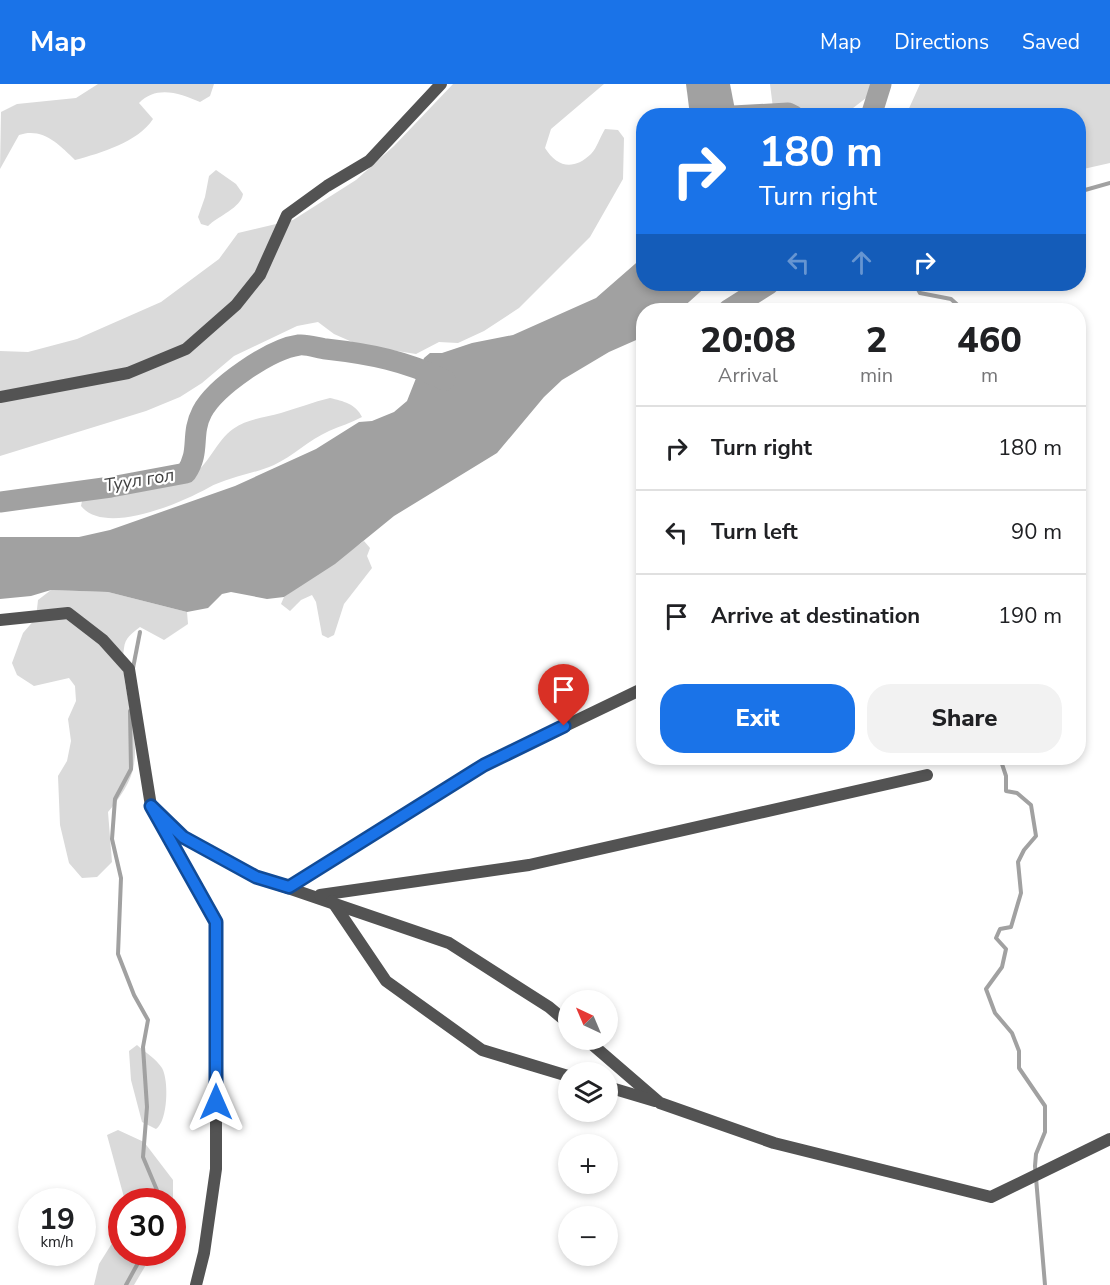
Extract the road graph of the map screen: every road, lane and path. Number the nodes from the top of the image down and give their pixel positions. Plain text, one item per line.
1 (441, 84) edge
2 (0, 397) edge
3 (0, 620) edge
4 (636, 692) edge
5 (927, 775) dead end
6 (151, 806) junction
7 (289, 887) junction
8 (316, 896) junction
9 (332, 901) junction
10 (558, 1015) edge
11 (599, 1050) edge
12 (558, 1073) edge
13 (618, 1090) edge
14 (660, 1103) junction
15 (1110, 1139) edge
16 (196, 1285) edge

1 - 2 street
3 - 6 street
4 - 7 street
5 - 8 street
6 - 7 street
6 - 16 street
7 - 8 street
8 - 9 street
9 - 10 street
9 - 12 street
11 - 14 street
13 - 14 street
14 - 15 street

